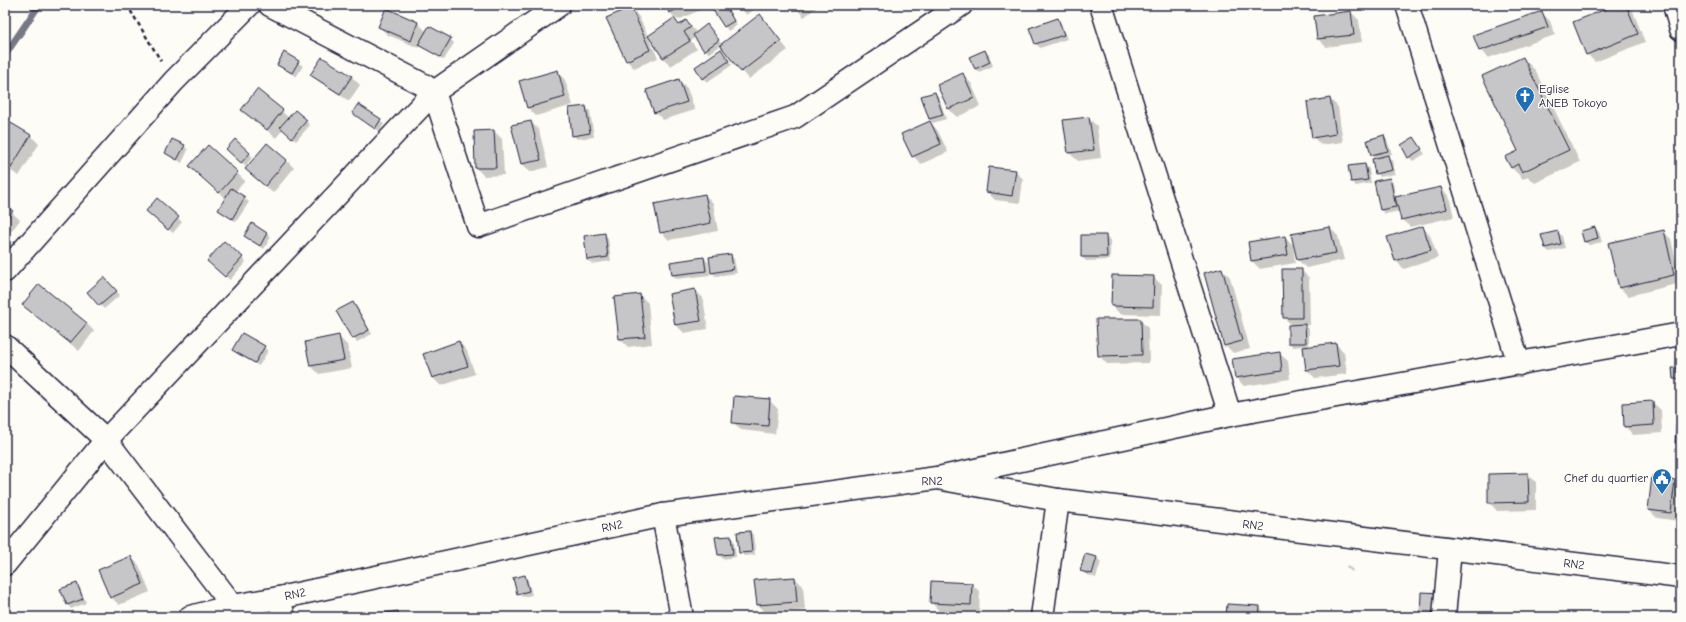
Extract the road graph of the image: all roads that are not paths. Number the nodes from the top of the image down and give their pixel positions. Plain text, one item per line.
1 (249, 5) edge
2 (270, 5) edge
3 (559, 5) edge
4 (961, 5) edge
5 (1101, 5) edge
6 (1407, 5) edge
7 (1674, 5) edge
8 (1681, 29) edge
9 (434, 92) junction
10 (5, 271) edge
11 (1681, 334) edge
12 (5, 346) edge
13 (1519, 364) junction
14 (1230, 415) junction
15 (106, 440) junction
16 (937, 478) junction
17 (1058, 500) junction
18 (663, 515) junction
19 (1450, 549) junction
20 (5, 564) edge
21 (1681, 577) edge
22 (233, 606) junction
23 (282, 607) edge
24 (190, 617) edge
25 (682, 617) edge
26 (1042, 617) edge
27 (1444, 617) edge

1 - 10 street
2 - 9 street
3 - 9 street
4 - 9 street
5 - 14 street
6 - 13 street
7 - 8 street
9 - 15 street
11 - 13 street
12 - 15 street
13 - 14 street
14 - 16 street
15 - 20 street
15 - 22 street
16 - 17 street, RN2
16 - 18 street, RN2
17 - 19 street, RN2
17 - 26 street
18 - 23 street, RN2
18 - 25 street
19 - 21 street, RN2
19 - 27 street
22 - 23 street, RN2
22 - 24 street, RN2

